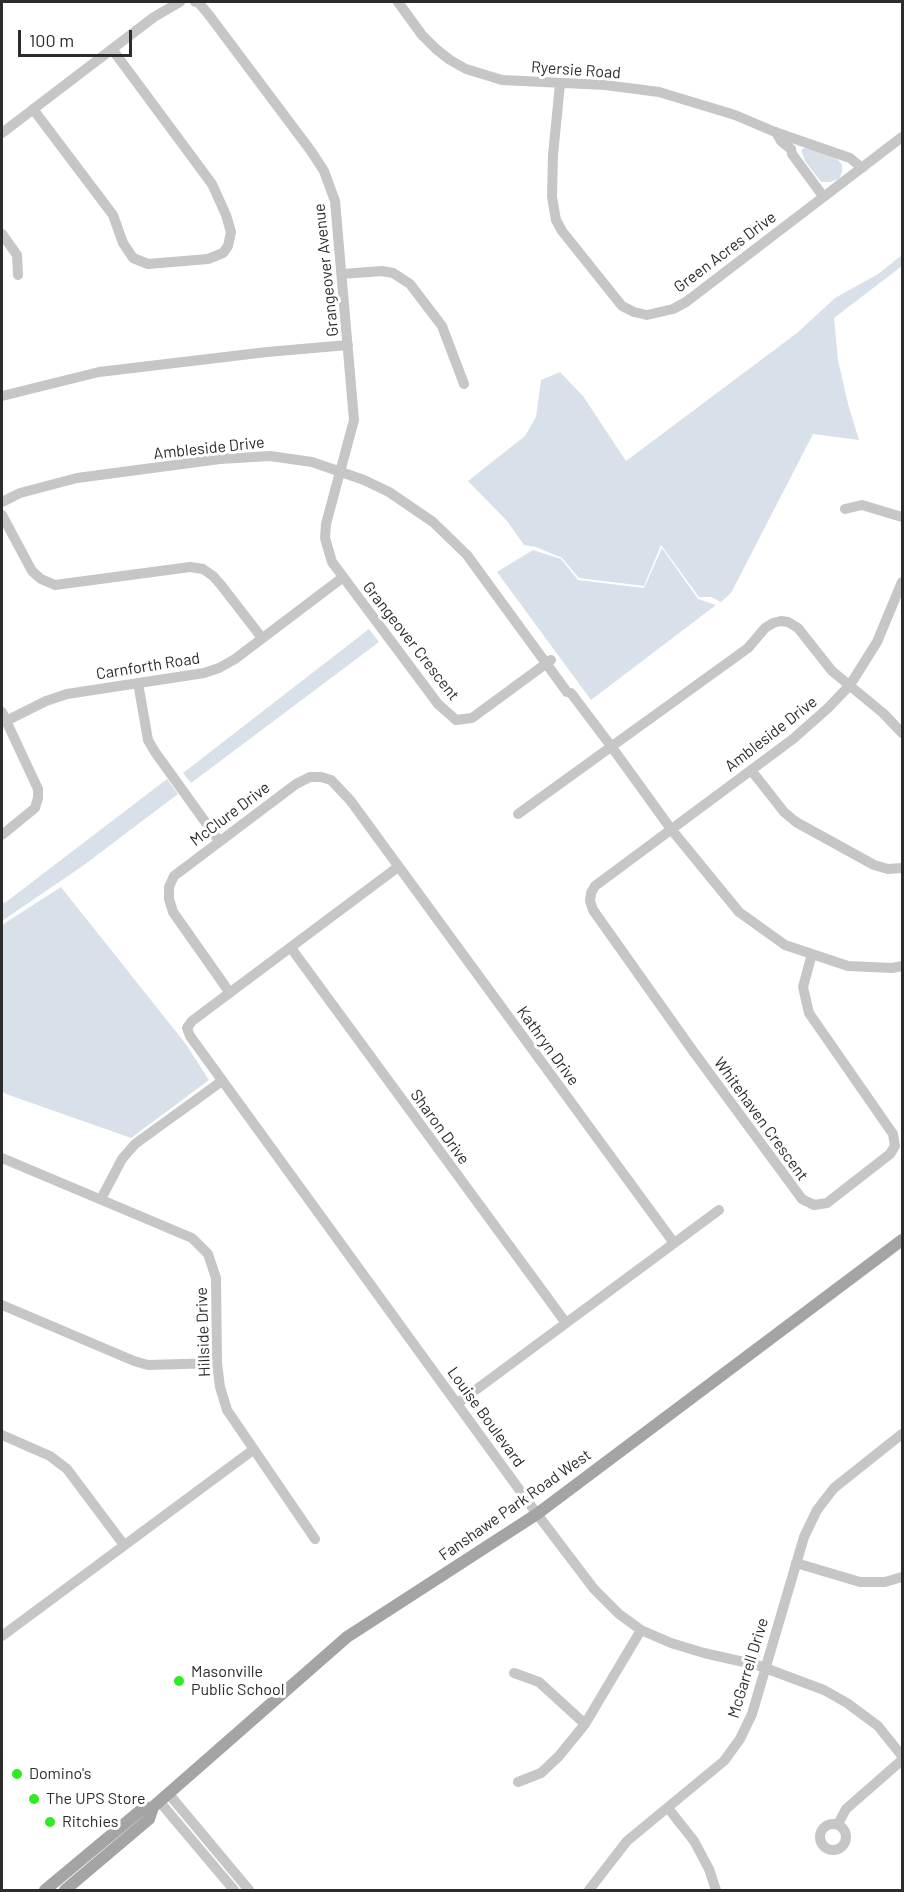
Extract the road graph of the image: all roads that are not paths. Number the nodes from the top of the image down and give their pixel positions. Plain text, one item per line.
1 (180, 2) edge
2 (195, 2) edge
3 (398, 2) edge
4 (112, 49) junction
5 (560, 84) junction
6 (33, 109) junction
7 (775, 132) junction
8 (2, 133) edge
9 (903, 137) edge
10 (862, 168) junction
11 (823, 196) junction
12 (2, 234) edge
13 (342, 274) junction
14 (18, 275) dead end
15 (348, 345) junction
16 (464, 384) dead end
17 (2, 396) edge
18 (340, 471) junction
19 (2, 502) edge
20 (845, 509) dead end
21 (2, 515) edge
22 (903, 517) edge
23 (342, 578) junction
24 (903, 582) edge
25 (262, 638) junction
26 (549, 662) junction
27 (138, 683) junction
28 (850, 686) junction
29 (4, 716) edge
30 (903, 733) edge
31 (611, 746) junction
32 (751, 770) junction
33 (518, 814) dead end
34 (671, 829) junction
35 (2, 835) edge
36 (219, 841) junction
37 (398, 867) junction
38 (903, 868) edge
39 (291, 948) junction
40 (812, 954) junction
41 (903, 966) edge
42 (230, 993) junction
43 (222, 1081) junction
44 (2, 1158) edge
45 (101, 1199) junction
46 (719, 1210) dead end
47 (903, 1240) edge
48 (674, 1243) junction
49 (2, 1305) edge
50 (566, 1323) junction
51 (217, 1363) junction
52 (458, 1403) junction
53 (903, 1434) edge
54 (2, 1435) edge
55 (253, 1450) junction
56 (537, 1514) junction
57 (315, 1539) dead end
58 (124, 1545) junction
59 (796, 1563) junction
60 (903, 1577) edge
61 (641, 1630) junction
62 (2, 1636) edge
63 (765, 1668) junction
64 (513, 1673) dead end
65 (585, 1724) junction
66 (903, 1758) edge
67 (518, 1782) dead end
68 (160, 1800) junction
69 (668, 1808) junction
70 (838, 1824) dead end
71 (45, 1890) edge
72 (65, 1890) edge
73 (234, 1890) edge
74 (249, 1890) edge
75 (589, 1890) edge
76 (716, 1890) edge

1 - 4 street
2 - 13 street, Grangeover Avenue
3 - 5 street, Ryersie Road
4 - 6 street
4 - 6 street
5 - 7 street, Ryersie Road
5 - 11 street, Green Acres Drive
6 - 8 street
7 - 10 street, Ryersie Road
7 - 11 street
9 - 10 street, Green Acres Drive
10 - 11 street, Green Acres Drive
12 - 14 street
13 - 15 street, Grangeover Avenue
13 - 16 street
15 - 17 street
15 - 18 street, Grangeover Avenue
18 - 19 street, Ambleside Drive
18 - 23 street, Grangeover Crescent
18 - 26 street, Ambleside Drive
20 - 22 street
21 - 25 street
23 - 25 street, Carnforth Road
23 - 26 street, Grangeover Crescent
24 - 28 street, Ambleside Drive
25 - 27 street, Carnforth Road
26 - 31 street, Ambleside Drive
27 - 29 street, Carnforth Road
27 - 36 street
28 - 30 street
28 - 31 street
28 - 32 street, Ambleside Drive
29 - 35 street
31 - 33 street
31 - 34 street, Ambleside Drive
32 - 34 street, Ambleside Drive
32 - 38 street
34 - 40 street, Ambleside Drive
34 - 40 street, Whitehaven Crescent
36 - 37 street, McClure Drive
36 - 42 street, McClure Drive
37 - 39 street
37 - 48 street, Kathryn Drive
39 - 42 street
39 - 50 street, Sharon Drive
40 - 41 street, Ambleside Drive
42 - 43 street, Louise Boulevard
43 - 45 street
43 - 52 street, Louise Boulevard
44 - 45 street, Hillside Drive
45 - 51 street, Hillside Drive
46 - 48 street
47 - 56 main road, Fanshawe Park Road West
48 - 50 street
49 - 51 street
50 - 52 street
51 - 55 street, Hillside Drive
52 - 56 street, Louise Boulevard
53 - 59 street, McGarrell Drive
54 - 58 street
55 - 57 street, Hillside Drive
55 - 58 street
56 - 61 street, Louise Boulevard
56 - 68 main road, Fanshawe Park Road West
58 - 62 street
59 - 60 street
59 - 63 street, McGarrell Drive
61 - 63 street, Louise Boulevard
61 - 65 street
63 - 66 street, Louise Boulevard
63 - 69 street, McGarrell Drive
64 - 65 street
65 - 67 street
66 - 70 street
68 - 71 main road, Fanshawe Park Road West
68 - 72 main road, Fanshawe Park Road West
68 - 73 street
68 - 74 street
69 - 75 street, McGarrell Drive
69 - 76 street

